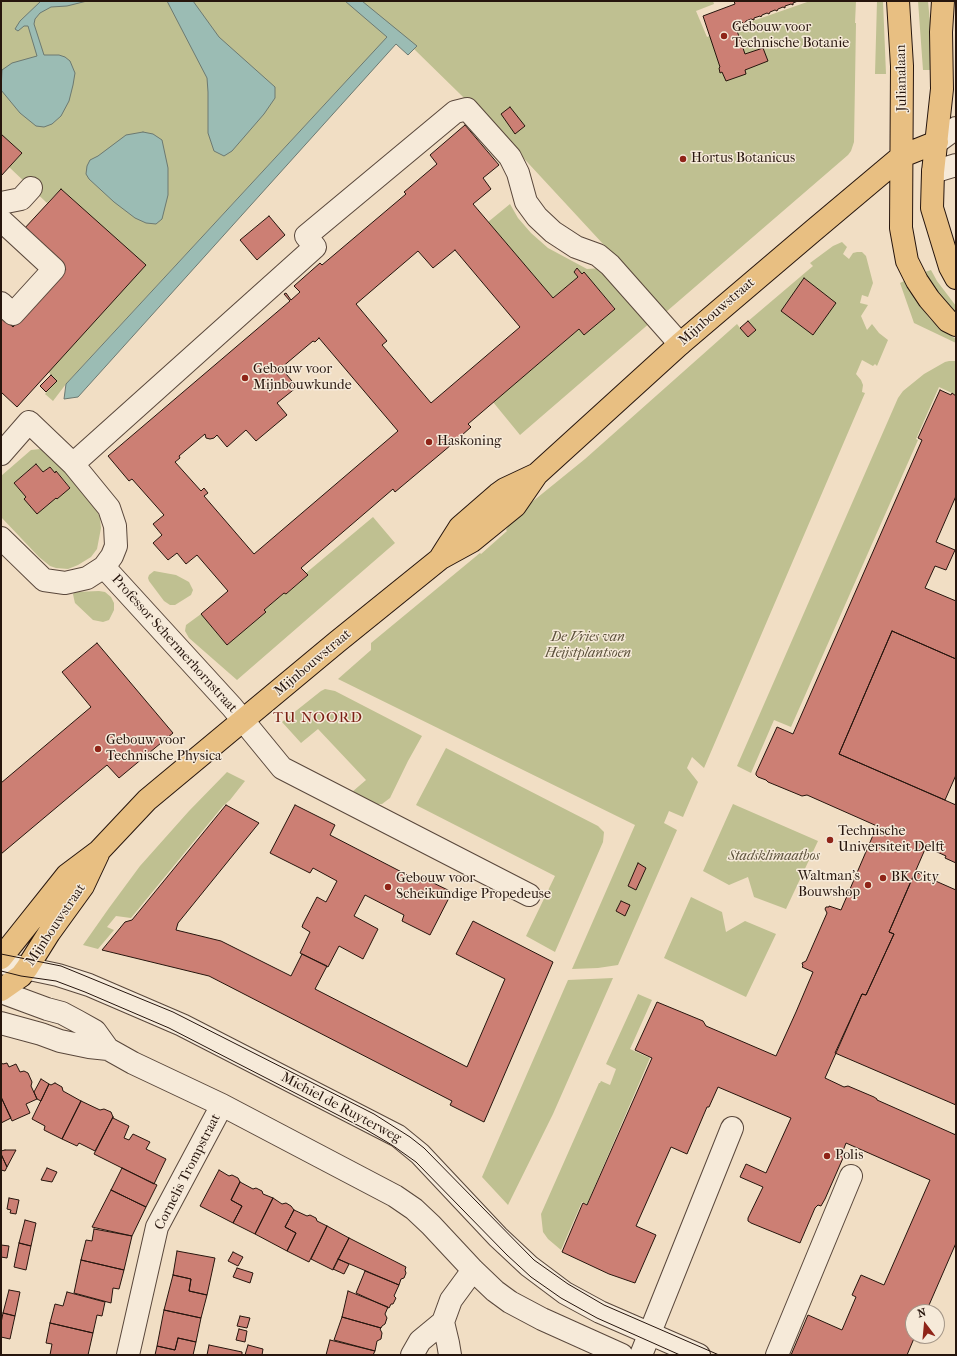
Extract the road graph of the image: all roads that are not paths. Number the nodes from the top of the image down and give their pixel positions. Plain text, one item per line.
1 (898, 1) edge
2 (943, 1) edge
3 (952, 1) edge
4 (956, 5) edge
5 (956, 128) edge
6 (937, 142) junction
7 (902, 156) junction
8 (956, 165) edge
9 (933, 172) junction
10 (31, 188) dead end
11 (1, 203) edge
12 (1, 220) edge
13 (956, 278) edge
14 (1, 303) edge
15 (956, 326) edge
16 (680, 344) junction
17 (1, 454) edge
18 (73, 464) junction
19 (1, 538) edge
20 (104, 567) junction
21 (244, 721) junction
22 (99, 851) junction
23 (529, 895) dead end
24 (1, 958) edge
25 (1, 963) edge
26 (27, 968) junction
27 (1, 991) edge
28 (1, 1022) edge
29 (108, 1049) junction
30 (222, 1105) junction
31 (732, 1128) dead end
32 (851, 1176) dead end
33 (473, 1270) junction
34 (443, 1322) junction
35 (650, 1334) junction
36 (128, 1355) edge
37 (412, 1355) edge
38 (450, 1355) edge
39 (622, 1355) edge
40 (641, 1355) edge
41 (699, 1355) edge
42 (777, 1355) edge

1 - 7 main road, Julianalaan
2 - 6 main road
3 - 4 street
5 - 6 street
6 - 7 main road, Mijnbouwstraat
6 - 9 main road
7 - 9 main road
7 - 15 main road, Julianalaan
7 - 16 main road, Mijnbouwstraat
8 - 9 street
9 - 13 main road
10 - 11 street
12 - 14 street
16 - 18 street
16 - 21 main road, Mijnbouwstraat
17 - 18 street
18 - 20 street
19 - 20 street
20 - 21 street, Professor Schermerhornstraat
21 - 22 main road, Mijnbouwstraat
21 - 23 street, Professor Schermerhornstraat
22 - 24 main road, Mijnbouwstraat
22 - 26 main road, Mijnbouwstraat
25 - 26 street, Michiel de Ruyterweg
26 - 27 main road, Mijnbouwstraat
26 - 35 street, Michiel de Ruyterweg
27 - 29 street
28 - 29 street
29 - 30 street
30 - 33 street
30 - 36 street, Cornelis Trompstraat
31 - 35 street
32 - 42 street
33 - 34 street
33 - 39 street
34 - 37 street
34 - 38 street
35 - 40 street
35 - 41 street, Michiel de Ruyterweg

